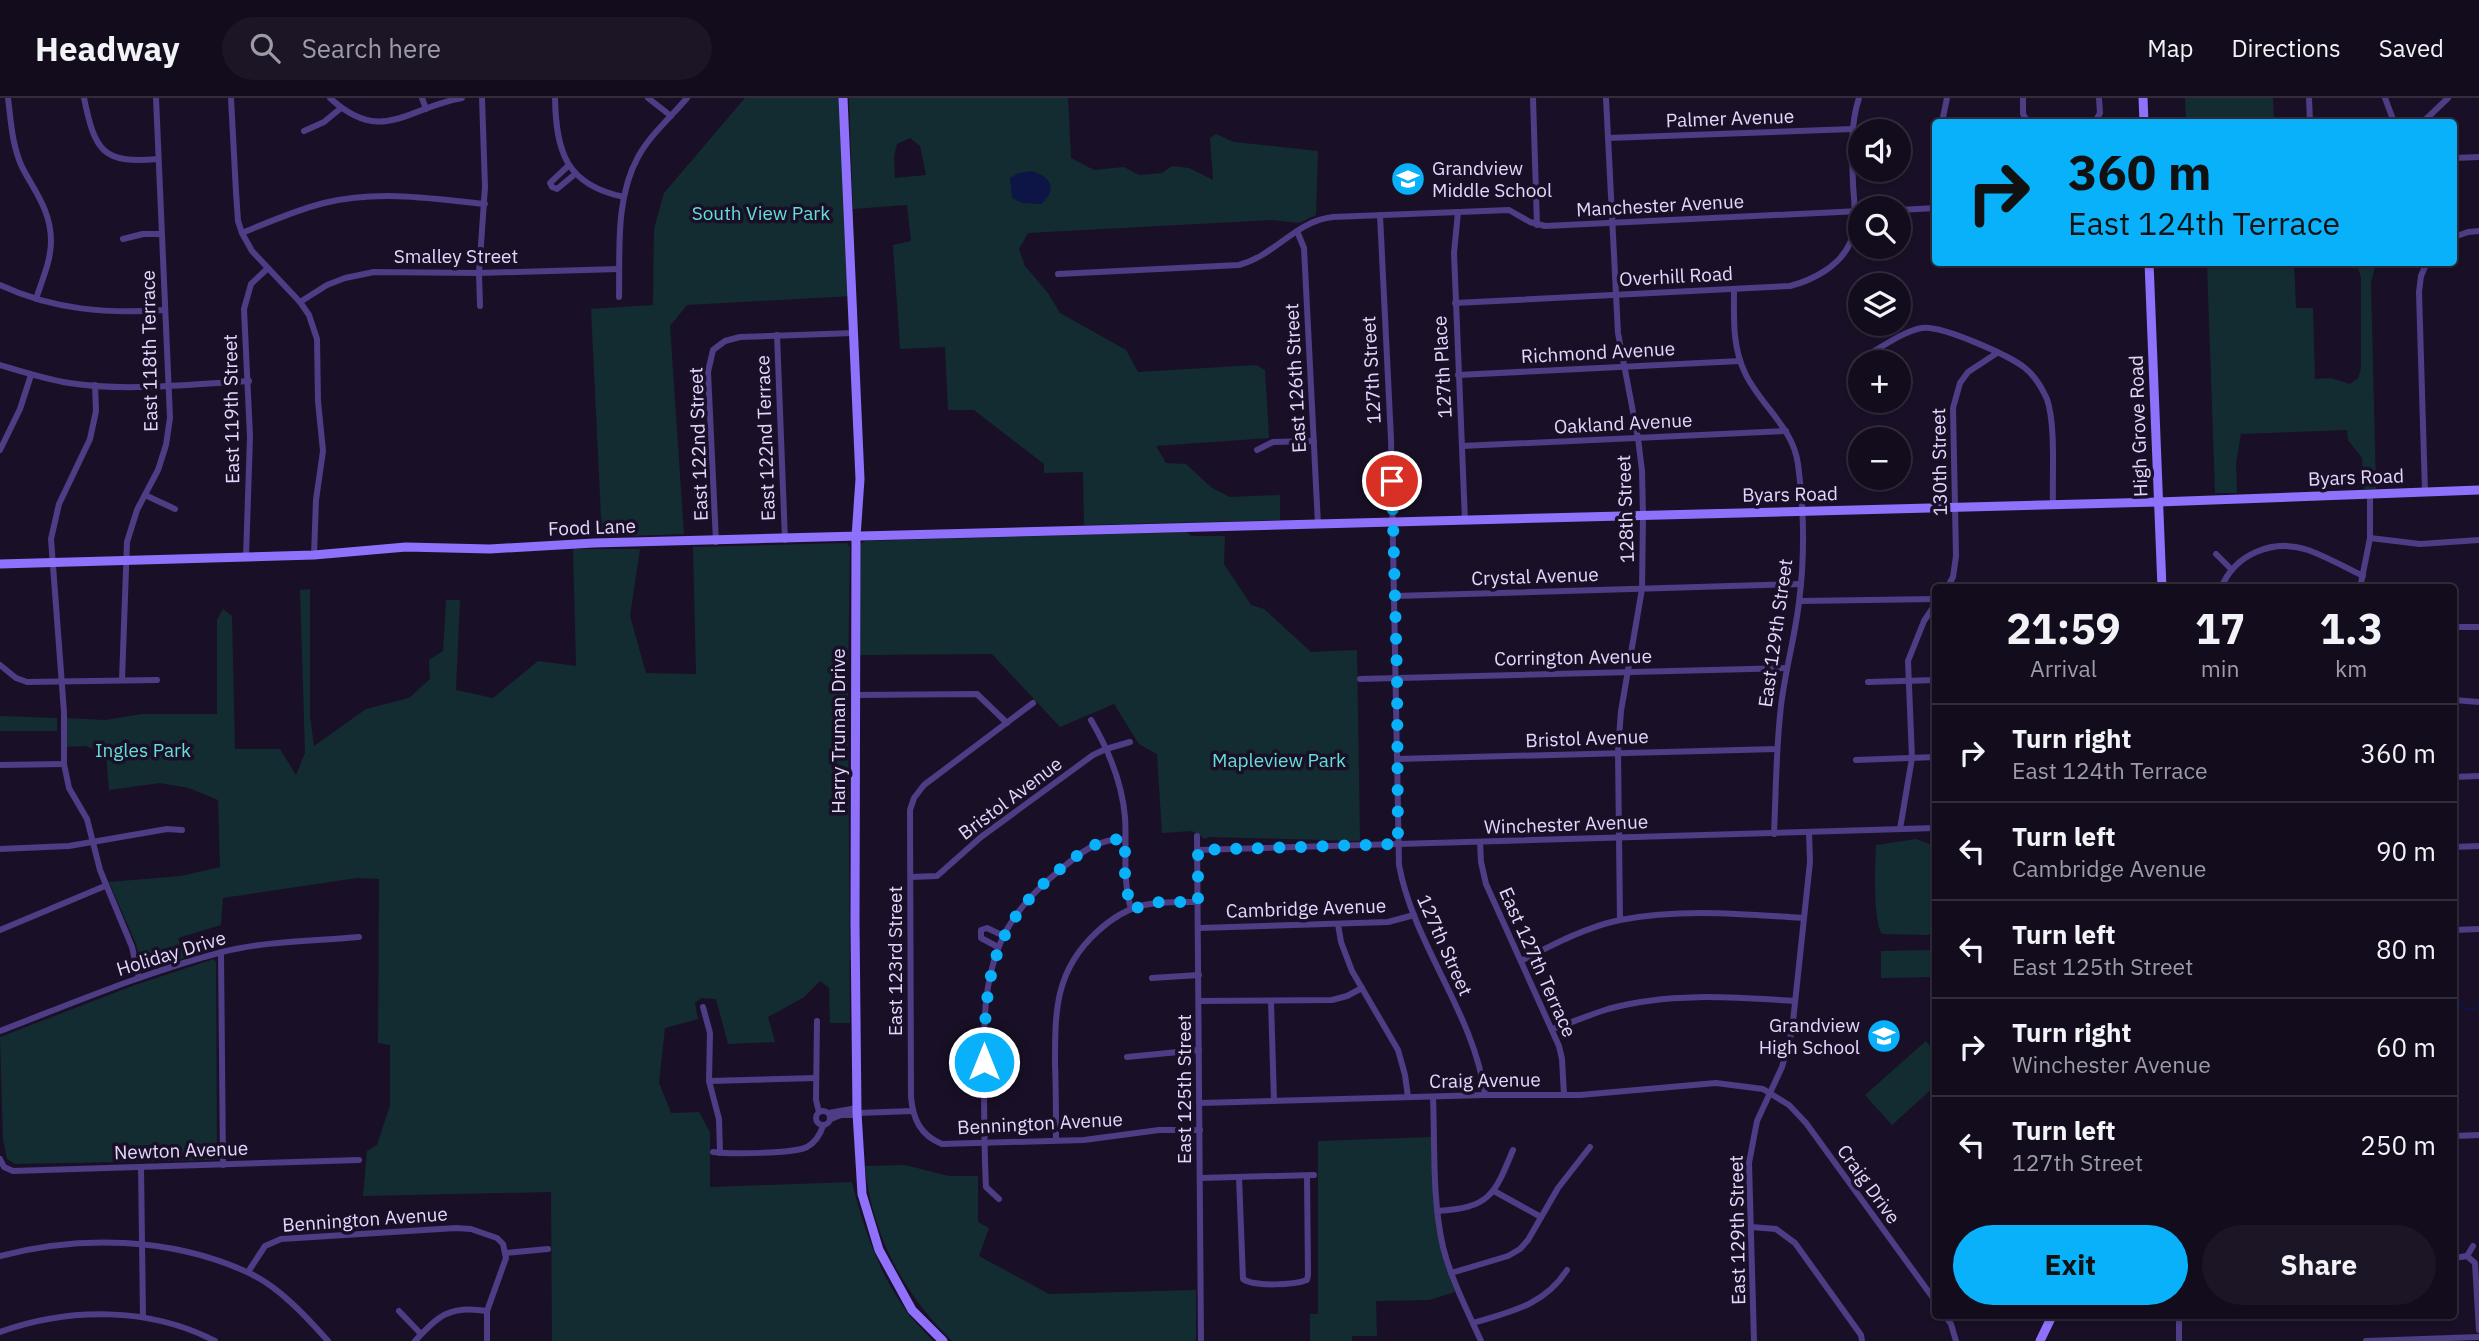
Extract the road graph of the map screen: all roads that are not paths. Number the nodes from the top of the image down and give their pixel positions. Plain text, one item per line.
1 (8, 98) edge
2 (84, 98) edge
3 (156, 98) edge
4 (231, 98) edge
5 (330, 98) edge
6 (422, 98) edge
7 (463, 98) edge
8 (482, 98) edge
9 (555, 98) edge
10 (648, 98) edge
11 (687, 98) edge
12 (843, 98) edge
13 (1533, 98) edge
14 (1606, 98) edge
15 (1858, 98) edge
16 (1947, 98) edge
17 (2023, 98) edge
18 (2099, 98) edge
19 (2143, 98) edge
20 (2309, 98) edge
21 (2385, 98) edge
22 (2448, 98) edge
23 (341, 108) junction
24 (426, 109) junction
25 (671, 116) junction
26 (1855, 119) edge
27 (1943, 119) edge
28 (2026, 119) edge
29 (2097, 119) edge
30 (2144, 119) edge
31 (2310, 119) edge
32 (2393, 119) edge
33 (2426, 119) edge
34 (1848, 129) edge
35 (304, 131) dead end
36 (1608, 138) junction
37 (2479, 156) edge
38 (2457, 158) edge
39 (158, 159) junction
40 (568, 166) junction
41 (575, 174) junction
42 (624, 197) junction
43 (485, 204) junction
44 (1932, 208) edge
45 (1911, 209) edge
46 (1848, 211) edge
47 (1458, 212) junction
48 (1380, 215) junction
49 (1612, 223) junction
50 (1537, 225) junction
51 (2479, 231) edge
52 (1297, 232) junction
53 (242, 233) junction
54 (162, 234) junction
55 (2457, 236) edge
56 (123, 239) dead end
57 (1848, 248) edge
58 (2149, 266) edge
59 (2425, 266) edge
60 (267, 269) junction
61 (619, 269) junction
62 (479, 273) junction
63 (1058, 274) dead end
64 (0, 285) edge
65 (1734, 289) junction
66 (1615, 295) junction
67 (619, 297) dead end
68 (36, 299) junction
69 (300, 302) junction
70 (1455, 303) junction
71 (480, 306) dead end
72 (165, 310) junction
73 (854, 333) junction
74 (777, 335) junction
75 (1878, 350) edge
76 (1997, 353) junction
77 (1740, 361) junction
78 (0, 365) edge
79 (1623, 367) junction
80 (31, 375) junction
81 (1458, 375) junction
82 (249, 381) junction
83 (169, 385) junction
84 (95, 386) junction
85 (1786, 432) junction
86 (1638, 438) junction
87 (1314, 441) junction
88 (1462, 446) junction
89 (0, 450) edge
90 (1257, 450) dead end
91 (2479, 490) edge
92 (2425, 492) junction
93 (2370, 494) junction
94 (145, 495) junction
95 (2158, 502) junction
96 (2053, 505) junction
97 (1955, 508) junction
98 (175, 509) dead end
99 (1802, 511) junction
100 (1643, 515) junction
101 (1465, 521) junction
102 (1393, 523) junction
103 (1318, 524) junction
104 (1185, 528) joint
105 (856, 537) junction
106 (2370, 538) junction
107 (785, 540) junction
108 (2479, 540) edge
109 (716, 542) junction
110 (2216, 554) dead end
111 (314, 555) junction
112 (246, 557) junction
113 (126, 560) junction
114 (52, 562) junction
115 (0, 564) edge
116 (2231, 569) junction
117 (2363, 576) junction
118 (1801, 583) junction
119 (1949, 584) edge
120 (2162, 584) edge
121 (2223, 584) edge
122 (2361, 584) edge
123 (1642, 589) junction
124 (1395, 596) junction
125 (1800, 601) junction
126 (1932, 601) edge
127 (1932, 608) edge
128 (2457, 627) edge
129 (2479, 627) edge
130 (0, 665) edge
131 (1787, 668) junction
132 (1627, 671) junction
133 (1397, 677) junction
134 (1360, 679) dead end
135 (122, 680) junction
136 (157, 680) dead end
137 (1932, 680) edge
138 (1908, 681) junction
139 (60, 682) junction
140 (1868, 682) dead end
141 (856, 695) junction
142 (2457, 700) edge
143 (2479, 702) edge
144 (1033, 703) dead end
145 (1091, 720) dead end
146 (1007, 723) junction
147 (1130, 742) dead end
148 (1106, 749) junction
149 (1777, 749) junction
150 (1618, 752) junction
151 (1932, 757) edge
152 (1912, 758) junction
153 (1398, 759) junction
154 (1856, 760) dead end
155 (64, 764) junction
156 (0, 765) edge
157 (2479, 776) edge
158 (2457, 777) edge
159 (1932, 828) edge
160 (1900, 829) junction
161 (182, 830) dead end
162 (1774, 832) junction
163 (1810, 832) junction
164 (1197, 836) dead end
165 (1619, 838) junction
166 (1125, 839) junction
167 (93, 842) junction
168 (1479, 842) junction
169 (1398, 844) junction
170 (2479, 846) edge
171 (2457, 847) edge
172 (0, 849) edge
173 (1198, 850) junction
174 (911, 877) junction
175 (105, 886) junction
176 (1198, 902) junction
177 (1131, 909) junction
178 (1414, 915) junction
179 (1804, 918) junction
180 (1620, 920) junction
181 (1338, 924) junction
182 (1199, 928) junction
183 (2479, 929) edge
184 (0, 930) edge
185 (2457, 930) edge
186 (1004, 936) junction
187 (359, 937) dead end
188 (998, 947) junction
189 (220, 953) junction
190 (1521, 961) junction
191 (1199, 975) junction
192 (139, 978) junction
193 (1152, 978) dead end
194 (1362, 988) junction
195 (1199, 1001) junction
196 (1271, 1001) junction
197 (1795, 1001) junction
198 (703, 1007) dead end
199 (817, 1021) dead end
200 (1552, 1029) junction
201 (0, 1031) edge
202 (1199, 1050) junction
203 (1127, 1057) dead end
204 (816, 1079) junction
205 (709, 1081) junction
206 (1769, 1092) junction
207 (1485, 1095) junction
208 (1564, 1095) junction
209 (1408, 1097) junction
210 (1433, 1097) junction
211 (1274, 1101) junction
212 (1200, 1103) junction
213 (913, 1111) junction
214 (819, 1112) junction
215 (857, 1112) junction
216 (830, 1116) junction
217 (823, 1126) junction
218 (1200, 1130) junction
219 (2479, 1135) edge
220 (2457, 1136) edge
221 (1056, 1140) junction
222 (984, 1142) junction
223 (1590, 1147) dead end
224 (1513, 1150) dead end
225 (0, 1159) edge
226 (359, 1160) dead end
227 (223, 1165) junction
228 (141, 1167) junction
229 (1239, 1177) junction
230 (1200, 1178) junction
231 (1494, 1191) junction
232 (999, 1199) dead end
233 (1437, 1211) junction
234 (1541, 1217) junction
235 (1751, 1227) junction
236 (143, 1245) junction
237 (2473, 1245) dead end
238 (548, 1249) dead end
239 (505, 1253) junction
240 (0, 1256) edge
241 (2467, 1256) junction
242 (2457, 1258) edge
243 (1567, 1270) dead end
244 (248, 1272) junction
245 (1451, 1273) junction
246 (1932, 1296) edge
247 (2478, 1302) edge
248 (399, 1311) dead end
249 (487, 1311) junction
250 (143, 1317) junction
251 (1947, 1319) edge
252 (2051, 1319) edge
253 (2179, 1319) edge
254 (1473, 1323) junction
255 (2479, 1330) edge
256 (0, 1332) edge
257 (422, 1334) junction
258 (2479, 1337) edge
259 (215, 1341) edge
260 (328, 1341) edge
261 (415, 1341) edge
262 (487, 1341) edge
263 (943, 1341) edge
264 (1201, 1341) edge
265 (1481, 1341) edge
266 (1754, 1341) edge
267 (1862, 1341) edge
268 (1956, 1341) edge
269 (2040, 1341) edge
270 (2179, 1341) edge
271 (2366, 1341) edge

1 - 68 street
2 - 39 street
3 - 39 street, East 118th Terrace
4 - 53 street
5 - 23 street
6 - 24 street
7 - 24 street
8 - 43 street
9 - 40 street
10 - 25 street
11 - 25 street
12 - 73 street, Harry Truman Drive
13 - 50 street
14 - 36 street, 128th Street
15 - 26 street, Overhill Road
16 - 27 street
17 - 28 street
18 - 29 street
19 - 30 street
20 - 31 street
21 - 32 street
22 - 33 street
23 - 24 street
23 - 35 street
25 - 42 street
34 - 36 street, Palmer Avenue
36 - 49 street, 128th Street
37 - 38 street
39 - 54 street, East 118th Terrace
40 - 41 street
40 - 41 street
41 - 42 street
42 - 61 street
43 - 53 street
43 - 62 street
44 - 45 street
46 - 49 street, Manchester Avenue
47 - 48 street, Manchester Avenue
47 - 50 street, Manchester Avenue
47 - 70 street, 127th Place
48 - 52 street, Manchester Avenue
48 - 102 street, 127th Street
49 - 50 street, Manchester Avenue
49 - 66 street, 128th Street
51 - 55 street
52 - 63 street, Manchester Avenue
52 - 87 street, East 126th Street
53 - 60 street
54 - 56 street
54 - 72 street, East 118th Terrace
57 - 65 street, Overhill Road
58 - 95 street, High Grove Road
59 - 92 street
60 - 69 street
60 - 82 street, East 119th Street
61 - 62 street, Smalley Street
61 - 67 street
62 - 69 street, Smalley Street
62 - 71 street
64 - 68 street
65 - 66 street, Overhill Road
65 - 77 street, East 129th Street
66 - 70 street, Overhill Road
66 - 79 street, 128th Street
68 - 72 street
69 - 111 street
70 - 81 street, 127th Place
72 - 83 street, East 118th Terrace
73 - 74 street
73 - 105 street, Harry Truman Drive
74 - 107 street, East 122nd Terrace
74 - 109 street, East 122nd Street
75 - 76 street
76 - 96 street
76 - 97 street, 130th Street
77 - 79 street, Richmond Avenue
77 - 85 street, East 129th Street
78 - 80 street
79 - 81 street, Richmond Avenue
79 - 86 street, 128th Street
80 - 84 street
80 - 89 street
81 - 88 street, 127th Place
82 - 83 street
82 - 112 street, East 119th Street
83 - 84 street
83 - 94 street, East 118th Terrace
84 - 114 street
85 - 86 street, Oakland Avenue
85 - 99 street, East 129th Street
86 - 88 street, Oakland Avenue
86 - 100 street, 128th Street
87 - 90 street
87 - 103 street, East 126th Street
88 - 101 street, 127th Place
91 - 92 street, Byars Road
92 - 93 street, Byars Road
93 - 95 street, Byars Road
93 - 106 street
94 - 98 street
94 - 113 street, East 118th Terrace
95 - 96 street, Byars Road
95 - 120 street, High Grove Road
96 - 97 street, Byars Road
97 - 99 street, Byars Road
97 - 119 street, 130th Street
99 - 100 street, Byars Road
99 - 118 street, East 129th Street
100 - 101 street, Byars Road
100 - 123 street, 128th Street
101 - 102 street, Byars Road
102 - 103 street, Byars Road
102 - 124 street, 127th Street
103 - 104 street, Byars Road
104 - 105 street, Food Lane
105 - 107 street, Food Lane
105 - 141 street, Harry Truman Drive
106 - 108 street
106 - 117 street
107 - 109 street, Food Lane
109 - 111 street, Food Lane
110 - 116 street
111 - 112 street, Food Lane
112 - 113 street, Food Lane
113 - 114 street, Food Lane
113 - 135 street, East 118th Terrace
114 - 115 street, Food Lane
114 - 139 street
116 - 117 street
116 - 121 street
117 - 122 street
118 - 123 street, Crystal Avenue
118 - 125 street, East 129th Street
123 - 124 street, Crystal Avenue
123 - 132 street, 128th Street
124 - 133 street, 127th Street
125 - 126 street
125 - 131 street, East 129th Street
127 - 138 street
128 - 129 street
130 - 139 street
131 - 132 street, Corrington Avenue
131 - 149 street, East 129th Street
132 - 133 street, Corrington Avenue
132 - 150 street, 128th Street
133 - 134 street, Corrington Avenue
133 - 153 street, 127th Street
135 - 136 street
135 - 139 street
137 - 138 street
138 - 140 street
138 - 152 street
139 - 155 street
141 - 146 street
141 - 215 street, Harry Truman Drive
142 - 143 street
144 - 146 street
145 - 148 street
146 - 174 street, East 123rd Street
147 - 148 street, Bristol Avenue
148 - 166 street
148 - 174 street, Bristol Avenue
149 - 150 street, Bristol Avenue
149 - 162 street, East 129th Street
150 - 153 street, Bristol Avenue
150 - 165 street, 128th Street
151 - 152 street
152 - 154 street
152 - 160 street
153 - 169 street, 127th Street
155 - 156 street
155 - 167 street
157 - 158 street
159 - 160 street, Winchester Avenue
160 - 163 street, Winchester Avenue
161 - 167 street
162 - 163 street, Winchester Avenue
162 - 165 street, Winchester Avenue
163 - 179 street, East 129th Street
164 - 173 street, East 125th Street
165 - 168 street, Winchester Avenue
165 - 180 street, 128th Street
166 - 177 street
166 - 186 street
167 - 172 street
167 - 175 street
168 - 169 street, Winchester Avenue
168 - 190 street, East 127th Terrace
169 - 173 street, Winchester Avenue
169 - 178 street, 127th Street
170 - 171 street
173 - 176 street, East 125th Street
174 - 213 street, East 123rd Street
175 - 184 street
175 - 192 street
176 - 177 street, Cambridge Avenue
176 - 182 street, East 125th Street
177 - 221 street, Cambridge Avenue
178 - 181 street, Cambridge Avenue
178 - 207 street, 127th Street
179 - 180 street
179 - 197 street, East 129th Street
180 - 190 street
181 - 182 street, Cambridge Avenue
181 - 194 street
182 - 191 street, East 125th Street
183 - 185 street
186 - 188 street
186 - 188 street
187 - 189 street, Holiday Drive
188 - 222 street
189 - 192 street, Holiday Drive
189 - 227 street
190 - 200 street, East 127th Terrace
191 - 193 street
191 - 195 street, East 125th Street
192 - 201 street, Holiday Drive
194 - 196 street
194 - 209 street
195 - 196 street
195 - 202 street, East 125th Street
196 - 211 street
197 - 200 street
197 - 206 street, East 129th Street
198 - 205 street
199 - 204 street
200 - 208 street, East 127th Terrace
202 - 203 street
202 - 212 street, East 125th Street
204 - 205 street
204 - 214 street
205 - 217 street
206 - 208 street, Craig Avenue
206 - 235 street, East 129th Street
206 - 246 street, Craig Drive
207 - 208 street, Craig Avenue
207 - 210 street, Craig Avenue
209 - 210 street, Craig Avenue
209 - 211 street, Craig Avenue
210 - 233 street
211 - 212 street, Craig Avenue
212 - 218 street, East 125th Street
213 - 215 street
213 - 222 street, Bennington Avenue
214 - 216 street
214 - 217 street
215 - 216 street
215 - 263 street, Harry Truman Drive
216 - 217 street
218 - 221 street, Bennington Avenue
218 - 230 street, East 125th Street
219 - 220 street
221 - 222 street, Bennington Avenue
222 - 232 street
223 - 234 street
224 - 231 street
225 - 228 street, Newton Avenue
226 - 227 street, Newton Avenue
227 - 228 street, Newton Avenue
228 - 236 street
229 - 229 street
229 - 230 street
230 - 264 street, East 125th Street
231 - 233 street
231 - 234 street
233 - 245 street
234 - 245 street
235 - 266 street, East 129th Street
235 - 267 street
236 - 240 street
236 - 244 street
236 - 250 street
237 - 241 street
238 - 239 street
239 - 244 street, Bennington Avenue
239 - 249 street
241 - 242 street
241 - 247 street
243 - 254 street
244 - 260 street
245 - 254 street
247 - 255 street
248 - 257 street
249 - 257 street
249 - 262 street
250 - 256 street
250 - 259 street
251 - 268 street
252 - 269 street
253 - 270 street
254 - 265 street
257 - 261 street
258 - 271 street

